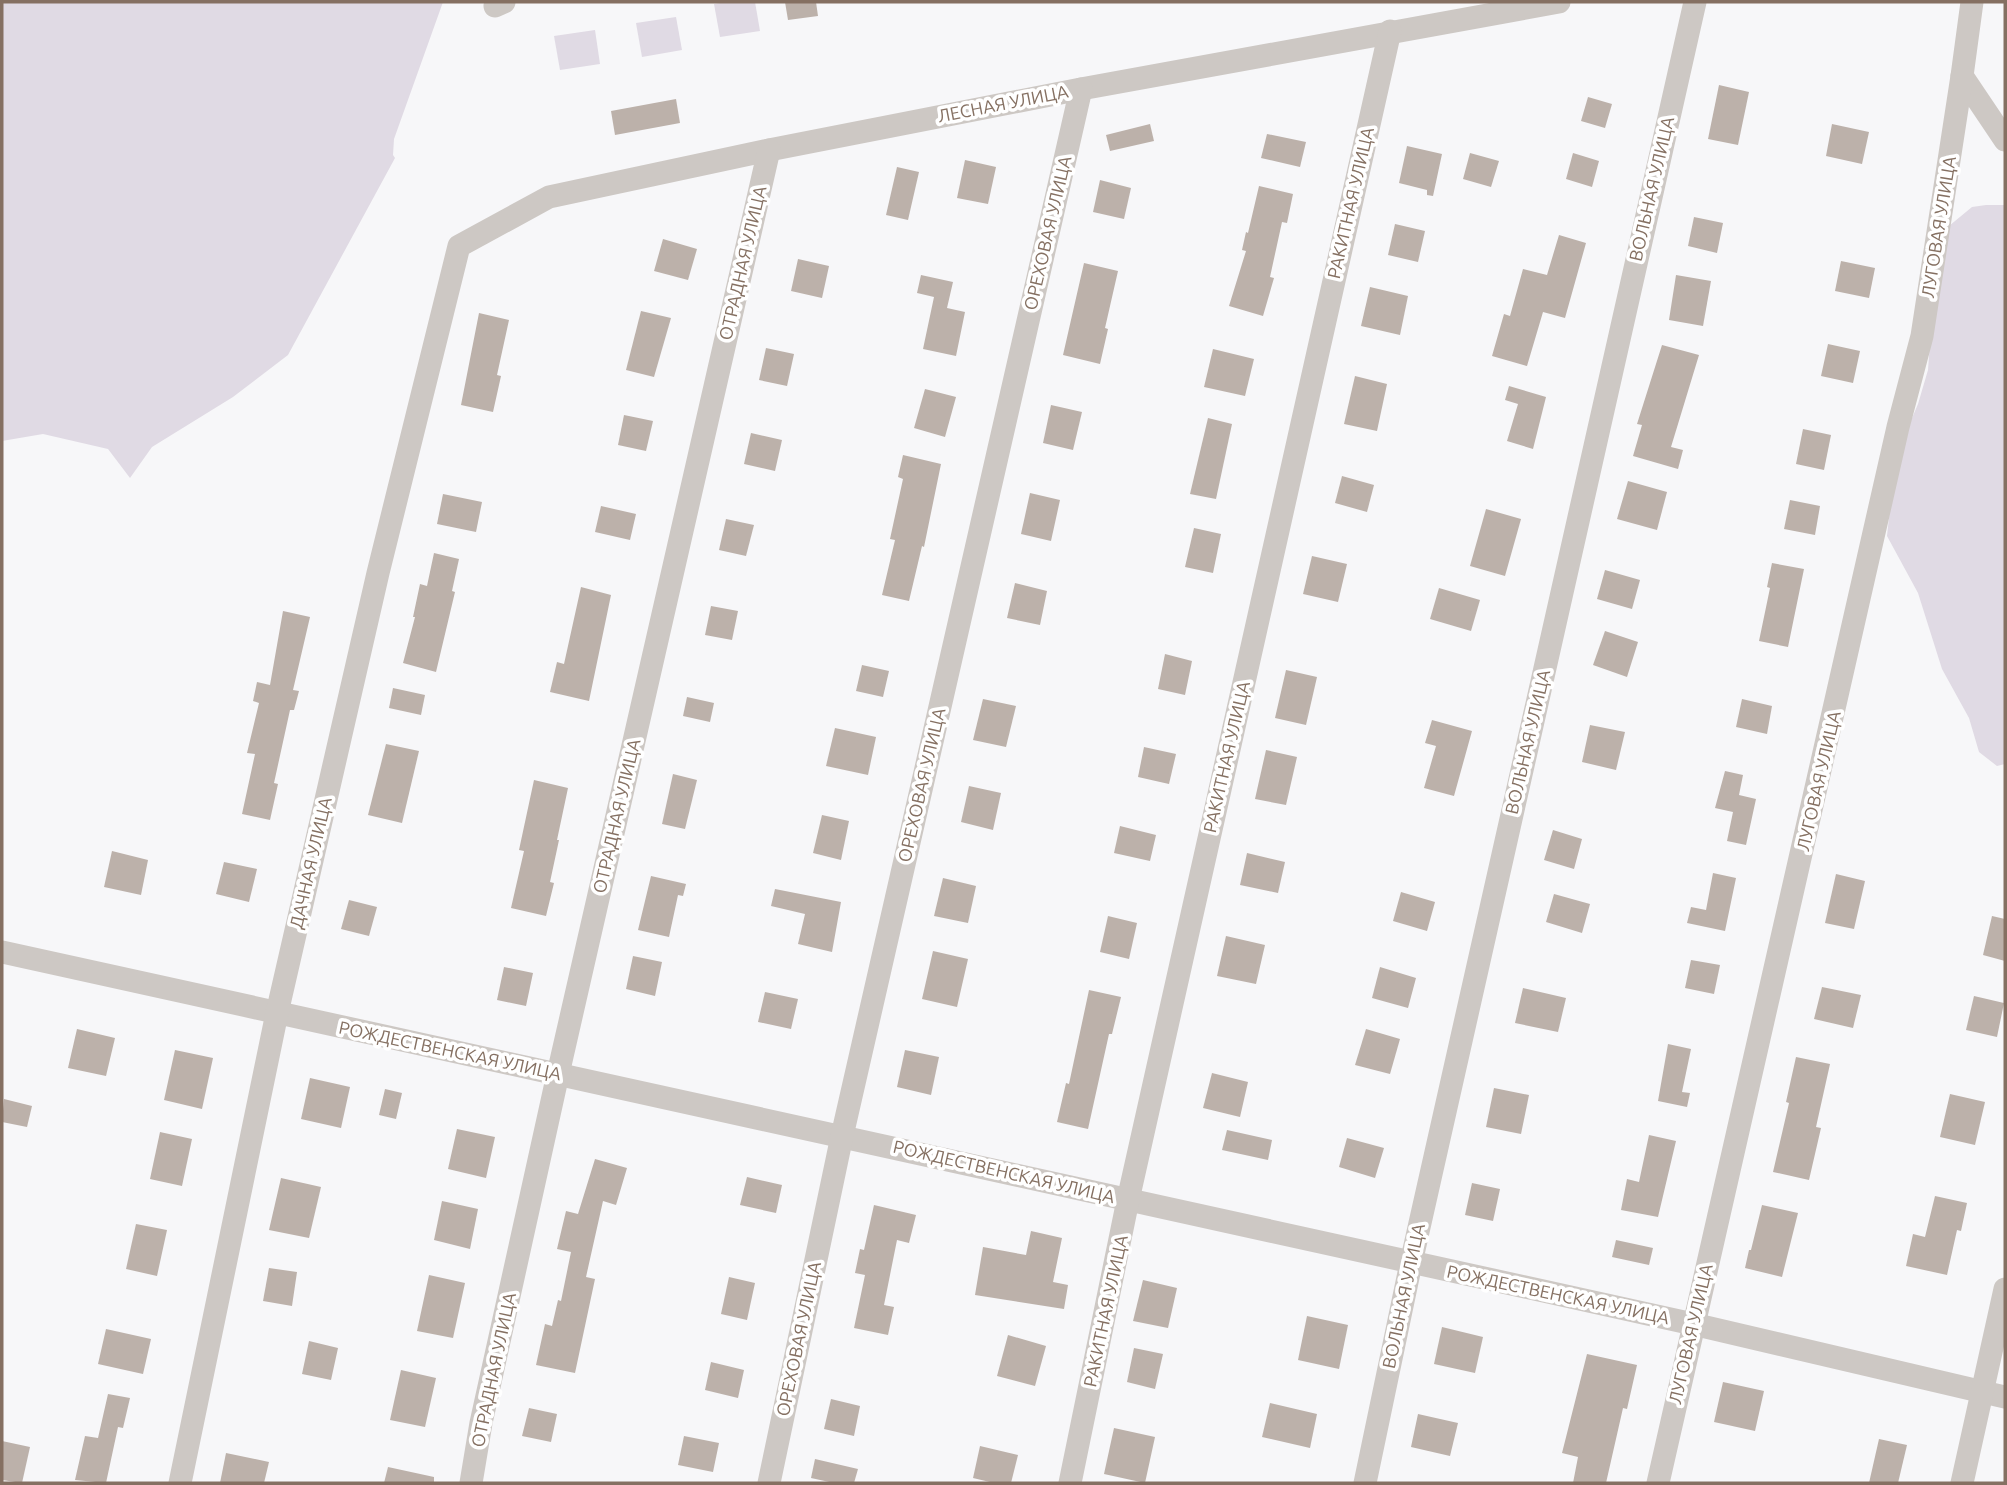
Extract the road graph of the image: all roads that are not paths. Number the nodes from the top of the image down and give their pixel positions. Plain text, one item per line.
1 (1559, 2) edge
2 (1695, 2) edge
3 (1972, 2) edge
4 (1390, 31) junction
5 (1962, 76) junction
6 (1081, 89) junction
7 (2005, 140) edge
8 (769, 150) junction
9 (459, 246) joint
10 (2, 952) edge
11 (277, 1013) junction
12 (558, 1074) junction
13 (842, 1136) junction
14 (1128, 1200) junction
15 (1411, 1263) junction
16 (2005, 1289) edge
17 (1693, 1324) junction
18 (1994, 1395) edge
19 (180, 1483) edge
20 (471, 1483) edge
21 (769, 1483) edge
22 (1070, 1483) edge
23 (1365, 1483) edge
24 (1658, 1483) edge
25 (1962, 1483) edge

1 - 4 street, ЛЕСНАЯ УЛИЦА
2 - 15 street, ВОЛЬНАЯ УЛИЦА
3 - 5 street, ЛУГОВАЯ УЛИЦА
4 - 6 street, ЛЕСНАЯ УЛИЦА
4 - 14 street, РАКИТНАЯ УЛИЦА
5 - 7 street
5 - 17 street, ЛУГОВАЯ УЛИЦА
6 - 8 street, ЛЕСНАЯ УЛИЦА
6 - 13 street, ОРЕХОВАЯ УЛИЦА
8 - 9 street, ЛЕСНАЯ УЛИЦА
8 - 12 street, ОТРАДНАЯ УЛИЦА
9 - 11 street, ДАЧНАЯ УЛИЦА
10 - 11 street, РОЖДЕСТВЕНСКАЯ УЛИЦА
11 - 12 street, РОЖДЕСТВЕНСКАЯ УЛИЦА
11 - 19 street, ДАЧНАЯ УЛИЦА
12 - 13 street, РОЖДЕСТВЕНСКАЯ УЛИЦА
12 - 20 street, ОТРАДНАЯ УЛИЦА
13 - 14 street, РОЖДЕСТВЕНСКАЯ УЛИЦА
13 - 21 street, ОРЕХОВАЯ УЛИЦА
14 - 15 street, РОЖДЕСТВЕНСКАЯ УЛИЦА
14 - 22 street, РАКИТНАЯ УЛИЦА
15 - 17 street, РОЖДЕСТВЕНСКАЯ УЛИЦА
15 - 23 street, ВОЛЬНАЯ УЛИЦА
16 - 18 street
17 - 18 street, РОЖДЕСТВЕНСКАЯ УЛИЦА
17 - 24 street, ЛУГОВАЯ УЛИЦА
18 - 25 street

